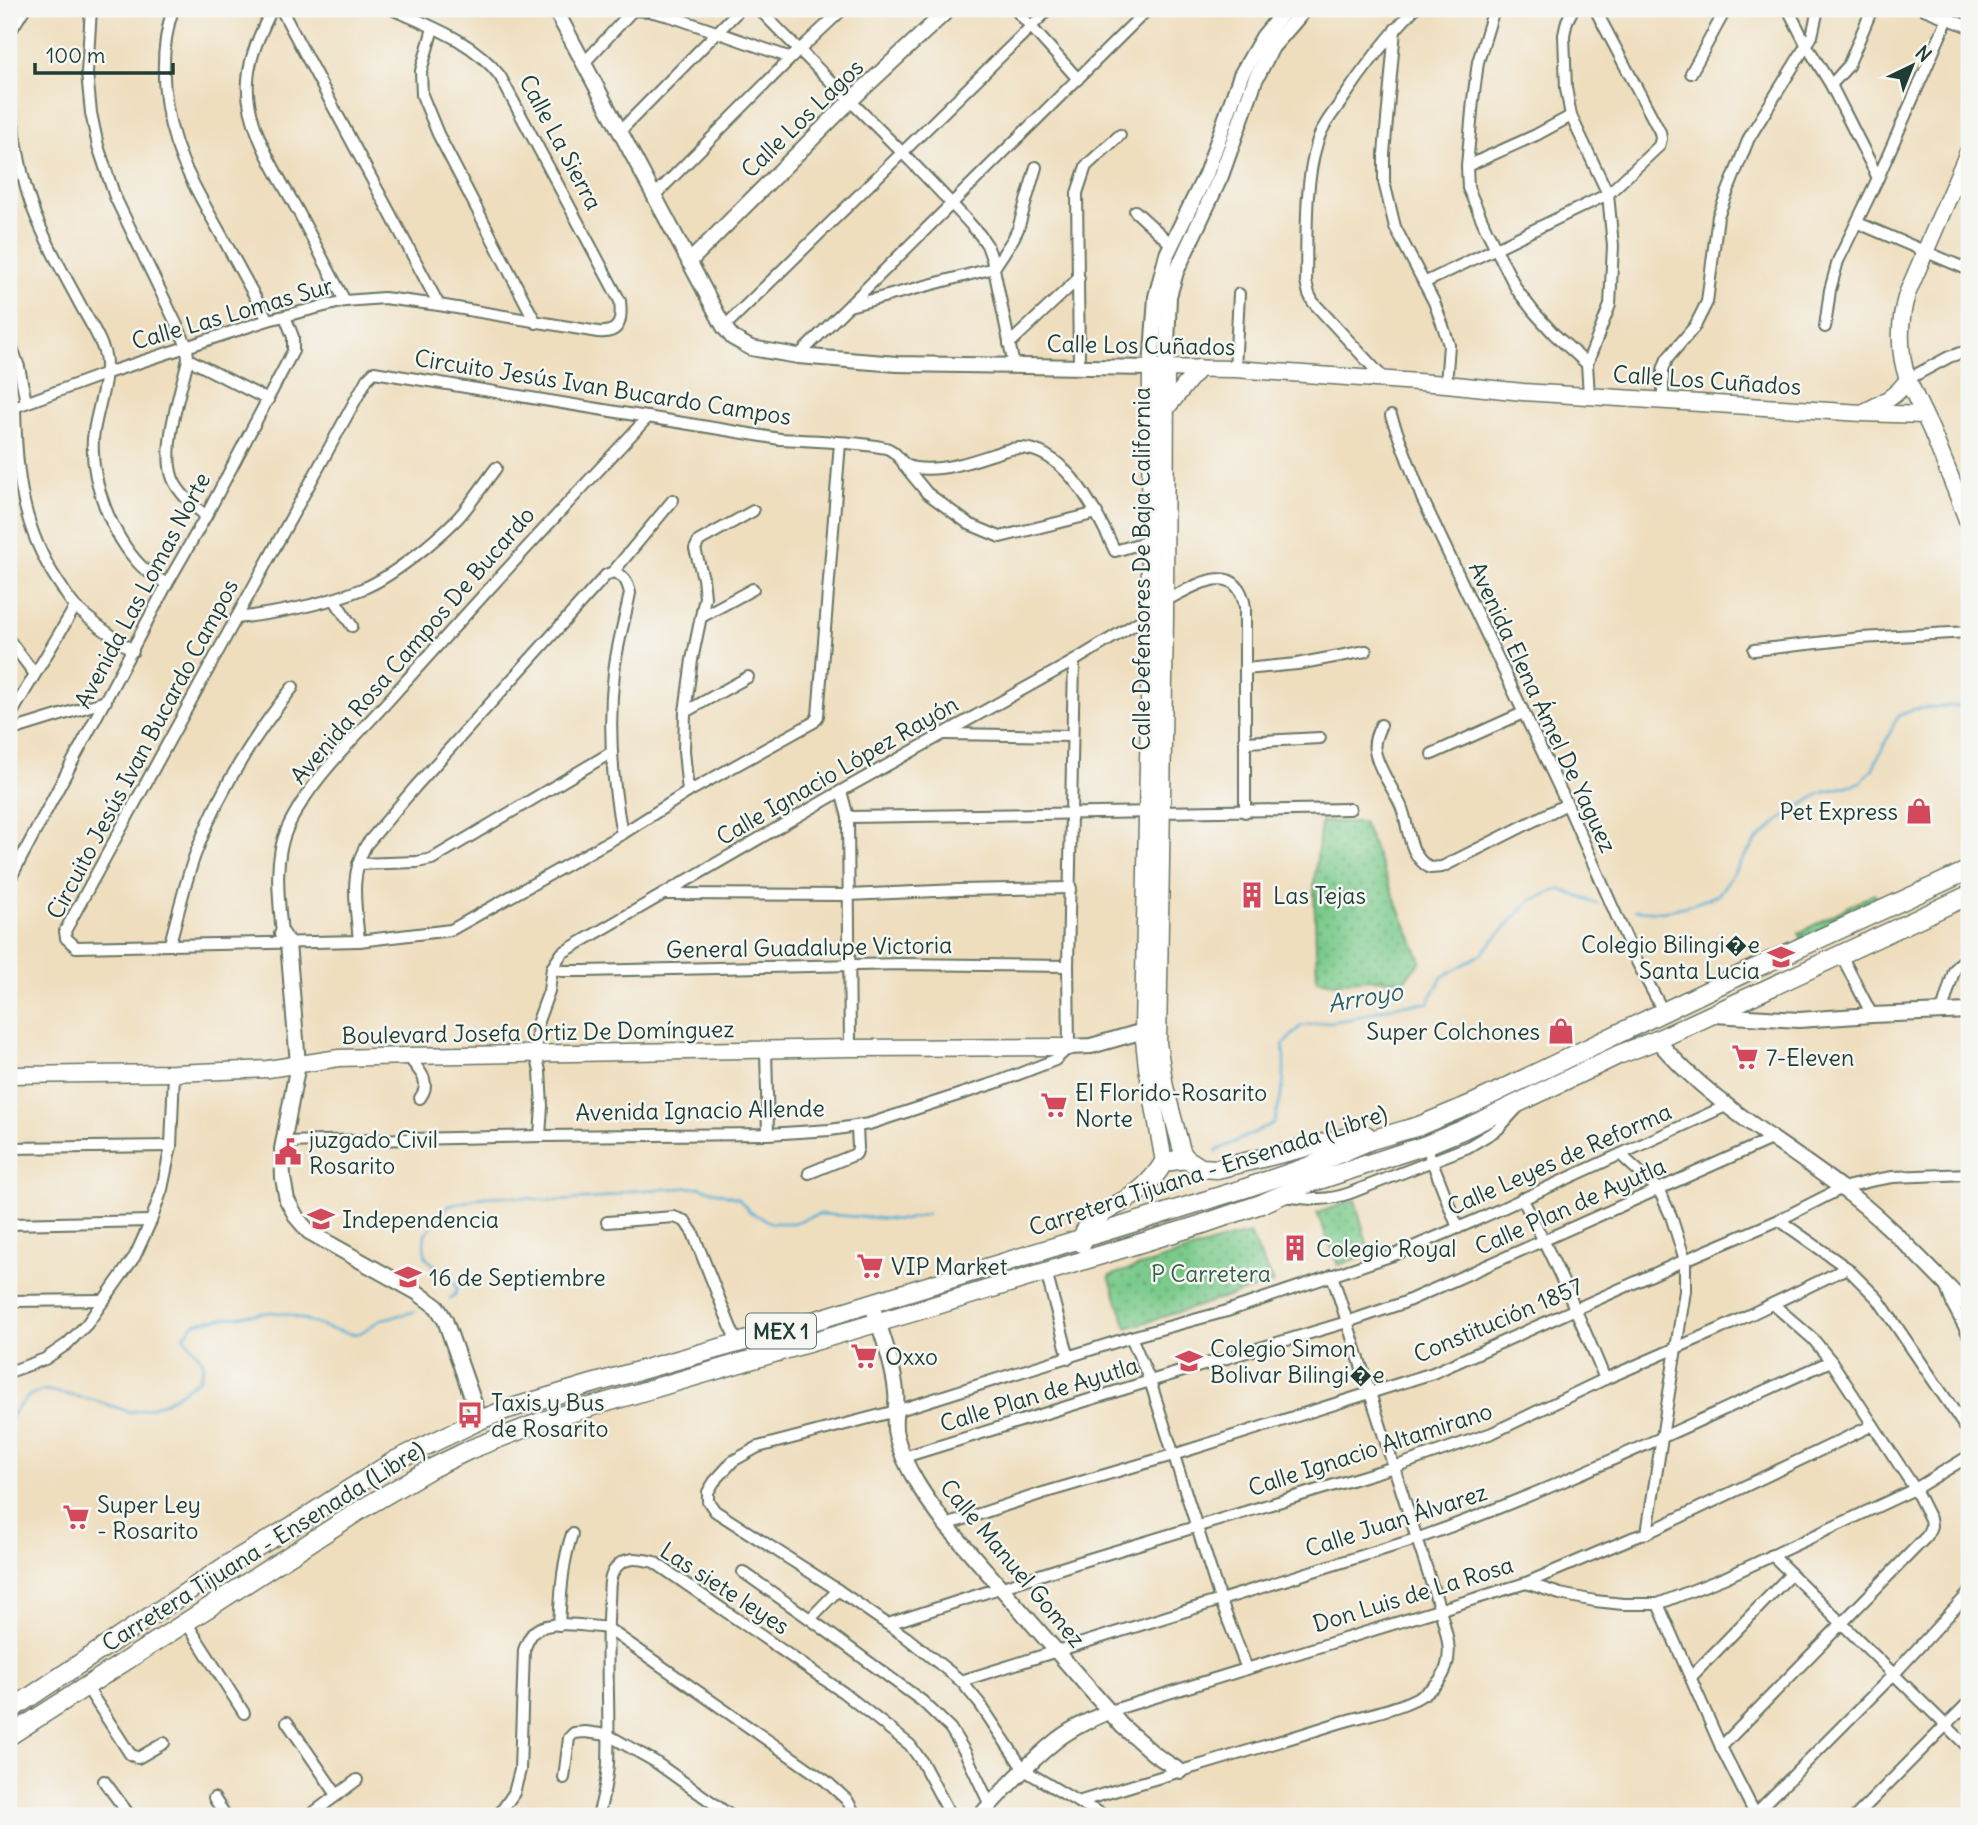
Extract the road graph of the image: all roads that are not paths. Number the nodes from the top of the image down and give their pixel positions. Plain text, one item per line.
1 (22, 9) edge
2 (91, 9) edge
3 (173, 9) edge
4 (272, 9) edge
5 (281, 9) edge
6 (392, 9) edge
7 (555, 9) edge
8 (611, 9) edge
9 (740, 9) edge
10 (759, 9) edge
11 (844, 9) edge
12 (949, 9) edge
13 (1015, 9) edge
14 (1049, 9) edge
15 (1148, 9) edge
16 (1286, 9) edge
17 (1305, 9) edge
18 (1414, 9) edge
19 (1494, 9) edge
20 (1573, 9) edge
21 (1595, 9) edge
22 (1726, 9) edge
23 (1788, 9) edge
24 (1818, 9) edge
25 (1872, 9) edge
26 (1924, 9) edge
27 (632, 11) junction
28 (1950, 14) edge
29 (1032, 26) junction
30 (1969, 27) edge
31 (433, 28) junction
32 (1395, 29) junction
33 (9, 30) edge
34 (715, 32) junction
35 (1807, 46) junction
36 (795, 54) junction
37 (584, 63) junction
38 (1691, 74) dead end
39 (1248, 77) junction
40 (1078, 79) junction
41 (1831, 85) junction
42 (850, 101) junction
43 (9, 103) edge
44 (1571, 116) junction
45 (620, 131) junction
46 (1120, 135) dead end
47 (1969, 150) edge
48 (903, 151) junction
49 (1466, 166) junction
50 (1036, 167) dead end
51 (1878, 178) junction
52 (1608, 194) junction
53 (654, 196) junction
54 (1194, 202) junction
55 (952, 203) junction
56 (1207, 209) junction
57 (1135, 211) dead end
58 (1857, 223) junction
59 (1171, 244) junction
60 (1495, 248) junction
61 (1925, 251) junction
62 (689, 261) junction
63 (994, 268) junction
64 (1969, 270) edge
65 (1079, 278) junction
66 (1424, 283) junction
67 (1239, 295) dead end
68 (1162, 296) junction
69 (345, 302) junction
70 (439, 305) junction
71 (846, 307) junction
72 (285, 316) junction
73 (268, 320) junction
74 (536, 323) junction
75 (724, 327) junction
76 (1825, 327) dead end
77 (598, 332) joint
78 (9, 340) edge
79 (1009, 344) junction
80 (187, 346) junction
81 (1969, 350) edge
82 (798, 356) junction
83 (188, 359) junction
84 (1587, 364) junction
85 (1014, 366) junction
86 (1079, 366) junction
87 (1158, 368) junction
88 (1199, 368) junction
89 (1234, 369) junction
90 (107, 373) junction
91 (1908, 379) junction
92 (1385, 380) junction
93 (1446, 384) junction
94 (1589, 395) junction
95 (268, 400) junction
96 (1663, 401) junction
97 (26, 402) junction
98 (12, 407) edge
99 (1165, 410) junction
100 (1862, 413) junction
101 (1391, 415) dead end
102 (1924, 415) junction
103 (648, 417) junction
104 (840, 443) junction
105 (904, 465) junction
106 (496, 468) dead end
107 (673, 500) dead end
108 (753, 511) dead end
109 (1097, 513) junction
110 (206, 516) junction
111 (1969, 525) edge
112 (1149, 541) junction
113 (613, 572) junction
114 (167, 584) junction
115 (753, 589) dead end
116 (334, 599) junction
117 (75, 607) junction
118 (1159, 611) junction
119 (701, 617) junction
120 (236, 618) junction
121 (352, 626) dead end
122 (1969, 632) edge
123 (9, 640) edge
124 (1754, 650) dead end
125 (133, 651) junction
126 (1366, 652) dead end
127 (1074, 661) junction
128 (1245, 669) junction
129 (34, 673) junction
130 (748, 677) dead end
131 (293, 687) dead end
132 (106, 701) junction
133 (685, 712) junction
134 (1523, 713) junction
135 (9, 718) edge
136 (1381, 725) dead end
137 (9, 731) edge
138 (941, 734) junction
139 (1072, 736) junction
140 (1321, 738) dead end
141 (1245, 742) junction
142 (612, 752) junction
143 (1432, 754) dead end
144 (841, 791) junction
145 (688, 792) junction
146 (1567, 804) junction
147 (1350, 809) dead end
148 (1245, 812) junction
149 (1154, 813) junction
150 (1071, 814) junction
151 (848, 817) junction
152 (621, 834) junction
153 (358, 864) junction
154 (1969, 870) edge
155 (9, 881) edge
156 (1070, 888) junction
157 (663, 894) junction
158 (849, 895) junction
159 (1969, 895) edge
160 (282, 940) junction
161 (359, 941) junction
162 (170, 943) junction
163 (1841, 955) junction
164 (1969, 957) edge
165 (1068, 966) junction
166 (849, 967) junction
167 (552, 968) junction
168 (1942, 1011) junction
169 (1969, 1011) edge
170 (1664, 1013) junction
171 (1709, 1015) junction
172 (1872, 1015) junction
173 (1151, 1029) junction
174 (1657, 1040) junction
175 (1600, 1042) junction
176 (1069, 1047) junction
177 (850, 1048) junction
178 (766, 1050) junction
179 (536, 1054) junction
180 (1618, 1055) junction
181 (408, 1056) junction
182 (293, 1065) junction
183 (174, 1073) junction
184 (9, 1075) edge
185 (420, 1098) dead end
186 (1728, 1105) junction
187 (856, 1127) junction
188 (768, 1134) junction
189 (540, 1136) junction
190 (1771, 1139) junction
191 (1371, 1140) junction
192 (283, 1142) junction
193 (171, 1146) junction
194 (9, 1148) edge
195 (1429, 1153) junction
196 (1621, 1155) junction
197 (1187, 1159) junction
198 (1164, 1162) junction
199 (809, 1172) dead end
200 (1969, 1174) edge
201 (1304, 1185) junction
202 (1842, 1188) junction
203 (1659, 1190) junction
204 (1280, 1196) junction
205 (1522, 1198) junction
206 (1779, 1220) junction
207 (150, 1221) junction
208 (607, 1222) dead end
209 (9, 1224) edge
210 (1458, 1228) junction
211 (1081, 1239) junction
212 (1544, 1241) junction
213 (1685, 1260) junction
214 (1847, 1269) junction
215 (1046, 1272) junction
216 (1332, 1275) junction
217 (1944, 1282) junction
218 (996, 1287) junction
219 (104, 1300) junction
220 (9, 1301) edge
221 (871, 1303) junction
222 (1773, 1304) junction
223 (1969, 1308) edge
224 (1576, 1309) junction
225 (879, 1322) junction
226 (1347, 1322) junction
227 (1969, 1336) edge
228 (1131, 1337) junction
229 (737, 1343) junction
230 (1676, 1349) junction
231 (1069, 1358) junction
232 (1830, 1361) junction
233 (9, 1372) edge
234 (1605, 1379) junction
235 (1150, 1381) junction
236 (1371, 1393) junction
237 (896, 1410) junction
238 (480, 1420) junction
239 (1872, 1425) junction
240 (1969, 1433) edge
241 (1663, 1436) junction
242 (1173, 1455) junction
243 (1969, 1455) edge
244 (904, 1457) junction
245 (1394, 1468) junction
246 (1915, 1489) junction
247 (946, 1525) junction
248 (1198, 1526) junction
249 (1647, 1533) junction
250 (572, 1534) dead end
251 (1416, 1538) junction
252 (1772, 1555) junction
253 (743, 1572) dead end
254 (1791, 1574) junction
255 (1526, 1583) junction
256 (1001, 1587) junction
257 (838, 1590) junction
258 (1969, 1593) edge
259 (1220, 1599) junction
260 (1658, 1604) junction
261 (1440, 1610) junction
262 (810, 1619) junction
263 (186, 1622) junction
264 (888, 1624) junction
265 (1842, 1624) junction
266 (559, 1625) junction
267 (607, 1628) junction
268 (1056, 1651) junction
269 (1247, 1669) junction
270 (1893, 1675) junction
271 (1691, 1677) junction
272 (961, 1681) junction
273 (86, 1686) junction
274 (1969, 1702) edge
275 (9, 1711) edge
276 (1110, 1711) junction
277 (244, 1713) dead end
278 (287, 1722) dead end
279 (1946, 1726) junction
280 (608, 1735) junction
281 (9, 1736) edge
282 (164, 1744) dead end
283 (1721, 1747) junction
284 (1969, 1748) edge
285 (1024, 1770) junction
286 (1180, 1771) junction
287 (564, 1778) dead end
288 (356, 1780) dead end
289 (104, 1781) dead end
290 (337, 1795) junction
291 (214, 1798) dead end
292 (1078, 1802) junction
293 (990, 1805) junction
294 (1755, 1815) edge
295 (130, 1816) edge
296 (226, 1816) edge
297 (309, 1816) edge
298 (498, 1816) edge
299 (599, 1816) edge
300 (731, 1816) edge
301 (856, 1816) edge
302 (951, 1816) edge
303 (980, 1816) edge
304 (1105, 1816) edge
305 (1856, 1816) edge

1 - 33 street
2 - 80 street
3 - 73 street
4 - 69 street
5 - 70 street
6 - 31 street, Calle La Sierra
7 - 37 street, Calle Los Cuñados
8 - 27 street
9 - 34 street
10 - 36 street
11 - 36 street
12 - 42 street, Calle Los Lagos
13 - 29 street
14 - 29 street
15 - 40 street
16 - 39 street, Calle Defensores De Baja California
17 - 39 street, Calle Defensores De Baja California
18 - 32 street
19 - 49 street
20 - 44 street
21 - 52 street
22 - 38 street
23 - 35 street
24 - 35 street
25 - 41 street
26 - 28 street
27 - 34 street
27 - 37 street
28 - 30 street
28 - 51 street
29 - 40 street
29 - 48 street
31 - 74 street
31 - 77 street, Calle La Sierra
32 - 66 street
32 - 92 street
34 - 36 street
34 - 45 street
35 - 41 street
35 - 96 street
36 - 42 street
36 - 53 street
37 - 45 street, Calle Los Cuñados
39 - 54 street, Calle Defensores De Baja California
39 - 56 street, Calle Defensores De Baja California
40 - 55 street
41 - 51 street
42 - 48 street
42 - 62 street, Calle Los Lagos
43 - 90 street
44 - 49 street
44 - 52 street
45 - 53 street, Calle Los Cuñados
46 - 65 street
47 - 61 main road
48 - 55 street
48 - 75 street
49 - 60 street
50 - 63 street
51 - 58 street
52 - 60 street
52 - 84 street
53 - 62 street, Calle Los Cuñados
54 - 56 street
54 - 59 street, Calle Defensores De Baja California
55 - 63 street
55 - 71 street
56 - 68 street, Calle Defensores De Baja California
57 - 59 street
58 - 61 street
58 - 76 street
59 - 68 street, Calle Defensores De Baja California
60 - 66 street
60 - 84 street
61 - 64 street
61 - 91 main road
62 - 75 street, Calle Los Cuñados
63 - 71 street
63 - 79 street
65 - 79 street
65 - 86 street
66 - 93 street
67 - 89 street
68 - 87 street, Calle Defensores De Baja California
69 - 70 street, Calle Las Lomas Sur
69 - 72 street, Calle Las Lomas Sur
70 - 74 street, Calle Las Lomas Sur
71 - 82 street
72 - 73 street, Calle Las Lomas Sur
72 - 95 street, Avenida Las Lomas Norte
73 - 80 street, Calle Las Lomas Sur
74 - 77 street, Calle Las Lomas Sur
75 - 82 street, Calle Los Cuñados
78 - 97 street
79 - 85 street
80 - 83 street
80 - 90 street, Calle Las Lomas Sur
81 - 91 street
82 - 85 street, Calle Los Cuñados
83 - 95 street
83 - 110 street
84 - 94 street
85 - 86 street, Calle Los Cuñados
86 - 87 street, Calle Los Cuñados
87 - 88 main road, Calle Los Cuñados
87 - 99 main road, Calle Defensores De Baja California
87 - 112 main road, Calle Defensores De Baja California
88 - 89 main road, Calle Los Cuñados
88 - 99 main road
89 - 92 main road, Calle Los Cuñados
90 - 97 street, Calle Las Lomas Sur
90 - 114 street
91 - 100 main road
91 - 102 main road
92 - 93 main road, Calle Los Cuñados
93 - 94 main road, Calle Los Cuñados
94 - 96 main road, Calle Los Cuñados
95 - 110 street, Avenida Las Lomas Norte
96 - 100 main road, Calle Los Cuñados
97 - 98 street, Calle Las Lomas Sur
98 - 117 street
99 - 118 main road, Calle Defensores De Baja California
100 - 102 main road, Calle Los Cuñados
101 - 134 street, Avenida Elena Ámel De Yaguez
102 - 111 main road
103 - 104 street, Circuito Jesús Ivan Bucardo Campos
103 - 120 street, Circuito Jesús Ivan Bucardo Campos
103 - 160 street, Avenida Rosa Campos De Bucardo
104 - 105 street, Circuito Jesús Ivan Bucardo Campos
104 - 145 street, Circuito Jesús Ivan Bucardo Campos
105 - 109 street
105 - 109 street, Circuito Jesús Ivan Bucardo Campos
106 - 116 street
107 - 113 street
108 - 119 street
109 - 112 street, Circuito Jesús Ivan Bucardo Campos
110 - 114 street, Avenida Las Lomas Norte
112 - 118 main road, Calle Defensores De Baja California
113 - 142 street
113 - 153 street
114 - 125 street, Avenida Las Lomas Norte
115 - 119 street
116 - 120 street
116 - 121 street
117 - 125 street
117 - 129 street
118 - 127 street, Calle Ignacio López Rayón
118 - 128 street, Calle Ignacio López Rayón
118 - 149 main road, Calle Defensores De Baja California
119 - 133 street
120 - 162 street, Circuito Jesús Ivan Bucardo Campos
122 - 124 street
123 - 129 street
125 - 132 street, Avenida Las Lomas Norte
126 - 128 street
127 - 138 street, Calle Ignacio López Rayón
127 - 139 street
128 - 141 street
129 - 135 street
130 - 133 street
131 - 162 street
132 - 137 street
132 - 155 street, Avenida Las Lomas Norte
133 - 145 street
134 - 143 street
134 - 146 street, Avenida Elena Ámel De Yaguez
136 - 146 street
138 - 139 street
138 - 144 street, Calle Ignacio López Rayón
139 - 150 street
140 - 141 street
141 - 148 street
142 - 152 street
142 - 153 street
144 - 151 street
144 - 157 street, Calle Ignacio López Rayón
145 - 152 street, Circuito Jesús Ivan Bucardo Campos
146 - 170 street, Avenida Elena Ámel De Yaguez
147 - 148 street
148 - 149 street
149 - 150 street
149 - 173 main road, Calle Defensores De Baja California
150 - 151 street
150 - 156 street
151 - 158 street
152 - 161 street, Circuito Jesús Ivan Bucardo Campos
153 - 161 street
154 - 170 highway, Carretera Tijuana - Ensenada (Libre) / MEX 1
156 - 158 street
156 - 165 street
157 - 158 street
157 - 167 street, Calle Ignacio López Rayón
158 - 166 street
159 - 163 highway, Carretera Tijuana - Ensenada (Libre) / MEX 1
160 - 161 street, Circuito Jesús Ivan Bucardo Campos
160 - 162 street, Circuito Jesús Ivan Bucardo Campos
160 - 182 street, Avenida Rosa Campos De Bucardo
163 - 171 highway, Carretera Tijuana - Ensenada (Libre) / MEX 1
163 - 172 street
164 - 168 street
165 - 166 street, General Guadalupe Victoria
165 - 176 street
166 - 167 street, General Guadalupe Victoria
166 - 177 street
167 - 179 street
168 - 169 street
168 - 172 street
170 - 175 highway, Carretera Tijuana - Ensenada (Libre) / MEX 1
171 - 172 street
171 - 174 highway, Carretera Tijuana - Ensenada (Libre) / MEX 1
173 - 176 street, Avenida Ignacio Allende
173 - 197 main road, Calle Defensores De Baja California
173 - 198 main road, Calle Defensores De Baja California
174 - 180 highway, Carretera Tijuana - Ensenada (Libre) / MEX 1
174 - 186 street
175 - 180 highway
175 - 191 highway, Carretera Tijuana - Ensenada (Libre) / MEX 1
176 - 177 main road, Boulevard Josefa Ortiz De Domínguez
176 - 187 street, Avenida Ignacio Allende
177 - 178 main road, Boulevard Josefa Ortiz De Domínguez
178 - 179 main road, Boulevard Josefa Ortiz De Domínguez
178 - 188 street
179 - 181 main road, Boulevard Josefa Ortiz De Domínguez
179 - 189 street
180 - 195 highway, Carretera Tijuana - Ensenada (Libre) / MEX 1
181 - 182 main road, Boulevard Josefa Ortiz De Domínguez
181 - 185 street
182 - 183 main road, Boulevard Josefa Ortiz De Domínguez
182 - 192 street, Avenida Rosa Campos De Bucardo
183 - 184 main road, Boulevard Josefa Ortiz De Domínguez
183 - 193 street
186 - 190 street
186 - 196 street, Calle Leyes de Reforma
187 - 188 street, Avenida Ignacio Allende
187 - 199 street
188 - 189 street, Avenida Ignacio Allende
189 - 192 street, Avenida Ignacio Allende
190 - 202 street
190 - 203 street, Calle Plan de Ayutla
191 - 197 highway
191 - 201 highway
191 - 211 highway, Carretera Tijuana - Ensenada (Libre) / MEX 1
192 - 238 street
193 - 194 street
193 - 207 street
195 - 201 highway, Carretera Tijuana - Ensenada (Libre) / MEX 1
195 - 204 street
195 - 210 street
196 - 203 street
196 - 205 street, Calle Leyes de Reforma
197 - 198 highway
198 - 211 highway
200 - 202 street, Constitución 1857
201 - 204 highway, Carretera Tijuana - Ensenada (Libre) / MEX 1
202 - 206 street, Constitución 1857
202 - 217 street
203 - 212 street, Calle Plan de Ayutla
203 - 213 street
204 - 215 highway, Carretera Tijuana - Ensenada (Libre) / MEX 1
205 - 210 street, Calle Leyes de Reforma
205 - 212 street
206 - 213 street, Constitución 1857
206 - 214 street
207 - 209 street
207 - 219 street
208 - 229 street
210 - 216 street, Calle Leyes de Reforma
211 - 218 highway
211 - 221 highway, Carretera Tijuana - Ensenada (Libre) / MEX 1
212 - 224 street
212 - 226 street, Calle Plan de Ayutla
213 - 224 street, Constitución 1857
213 - 230 street
214 - 222 street, Calle Ignacio Altamirano
214 - 240 street
215 - 218 highway, Carretera Tijuana - Ensenada (Libre) / MEX 1
215 - 231 street
216 - 226 street
216 - 228 street, Calle Leyes de Reforma
217 - 223 street
217 - 227 street
218 - 225 highway, Carretera Tijuana - Ensenada (Libre) / MEX 1
219 - 220 street
219 - 233 street
221 - 225 street, Calle Manuel Gomez
221 - 229 highway, Carretera Tijuana - Ensenada (Libre) / MEX 1
222 - 230 street, Calle Ignacio Altamirano
222 - 232 street
224 - 234 street
224 - 236 street, Constitución 1857
225 - 237 street, Calle Manuel Gomez
225 - 263 highway, Carretera Tijuana - Ensenada (Libre) / MEX 1
226 - 235 street, Calle Plan de Ayutla
226 - 236 street
228 - 231 street, Calle Leyes de Reforma
228 - 235 street
229 - 238 highway, Carretera Tijuana - Ensenada (Libre) / MEX 1
230 - 234 street, Calle Ignacio Altamirano
230 - 241 street
231 - 237 street, Calle Leyes de Reforma
232 - 239 street
232 - 241 street, Calle Juan Álvarez
234 - 245 street, Calle Ignacio Altamirano
235 - 242 street
235 - 244 street, Calle Plan de Ayutla
236 - 242 street, Constitución 1857
236 - 245 street
237 - 244 street, Calle Manuel Gomez
237 - 257 street, Calle Leyes de Reforma
238 - 275 highway, Carretera Tijuana - Ensenada (Libre) / MEX 1
239 - 246 street
239 - 249 street, Don Luis de La Rosa
241 - 249 street
241 - 251 street, Calle Juan Álvarez
242 - 247 street, Constitución 1857
242 - 248 street
243 - 246 street
244 - 247 street, Calle Manuel Gomez
245 - 248 street, Calle Ignacio Altamirano
245 - 251 street
246 - 252 street
246 - 265 street
247 - 256 street, Calle Manuel Gomez
248 - 256 street, Calle Ignacio Altamirano
248 - 259 street
249 - 255 street, Don Luis de La Rosa
250 - 266 street
251 - 259 street, Calle Juan Álvarez
251 - 261 street
252 - 254 street
252 - 260 street
253 - 262 street
254 - 265 street
254 - 271 street
255 - 260 street
255 - 261 street, Don Luis de La Rosa
256 - 264 street, Calle Ignacio Altamirano
256 - 268 street, Calle Manuel Gomez
257 - 262 street
257 - 264 street
258 - 270 street
259 - 268 street, Calle Juan Álvarez
259 - 269 street
260 - 271 street
261 - 269 street, Don Luis de La Rosa
261 - 286 street
262 - 293 street
263 - 273 highway, Carretera Tijuana - Ensenada (Libre) / MEX 1
263 - 277 street
264 - 272 street
265 - 270 street
265 - 283 street
266 - 267 street
266 - 298 street
267 - 280 street, Las siete leyes
267 - 301 street
267 - 302 street, Las siete leyes
268 - 272 street, Calle Juan Álvarez
268 - 276 street, Calle Manuel Gomez
269 - 276 street, Don Luis de La Rosa
270 - 279 street
270 - 294 street
271 - 283 street
272 - 285 street
273 - 281 highway, Carretera Tijuana - Ensenada (Libre) / MEX 1
273 - 282 street
274 - 279 street
276 - 285 street, Don Luis de La Rosa
276 - 286 street, Calle Manuel Gomez
278 - 290 street
279 - 284 street
279 - 305 street
280 - 287 street
280 - 299 street, Las siete leyes
280 - 300 street
283 - 294 street
285 - 292 street
285 - 293 street, Don Luis de La Rosa
286 - 292 street
288 - 290 street
289 - 295 street
290 - 297 street
291 - 296 street
292 - 304 street
293 - 303 street, Don Luis de La Rosa

